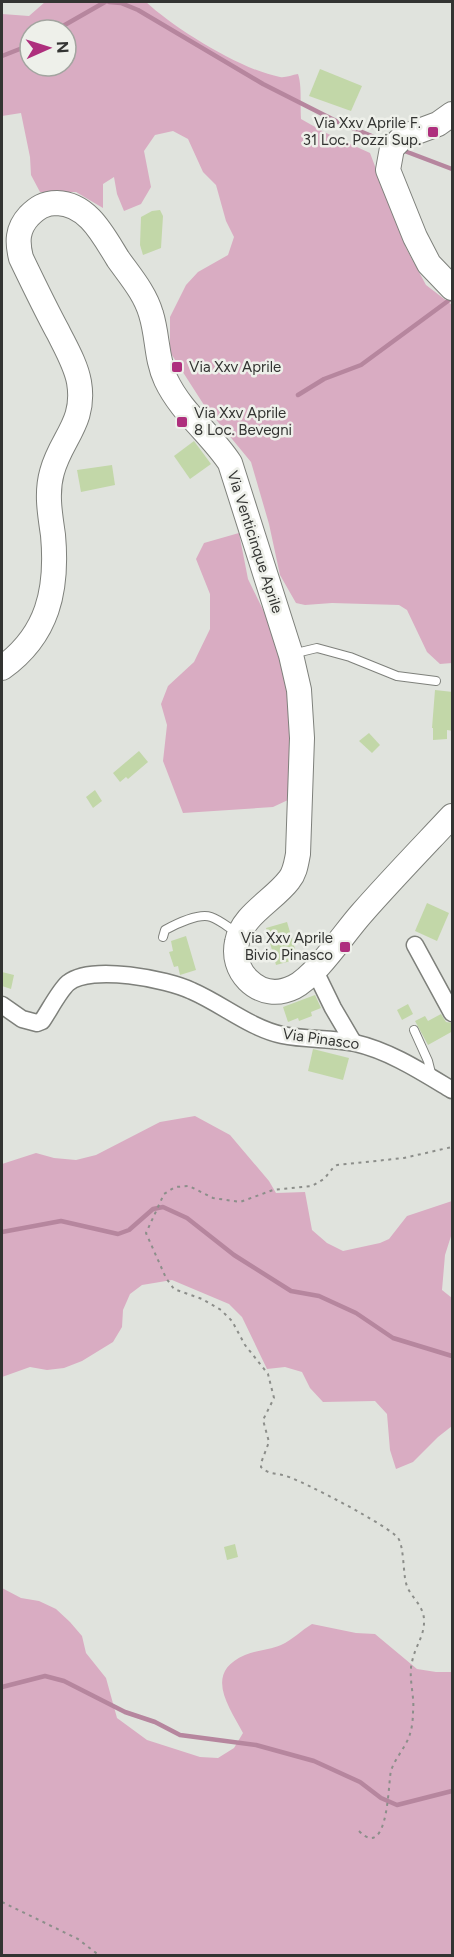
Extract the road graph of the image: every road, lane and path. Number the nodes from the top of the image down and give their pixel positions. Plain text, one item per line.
1 (453, 114) edge
2 (453, 288) edge
3 (291, 655) junction
4 (2, 668) edge
5 (436, 681) dead end
6 (453, 816) edge
7 (239, 934) junction
8 (163, 937) dead end
9 (415, 945) dead end
10 (314, 969) junction
11 (2, 1005) edge
12 (453, 1013) edge
13 (414, 1030) dead end
14 (353, 1042) junction
15 (432, 1078) junction
16 (453, 1090) edge
17 (453, 1147) edge
18 (360, 1831) dead end
19 (2, 1902) edge
20 (100, 1956) edge

1 - 2 main road
3 - 4 main road, Via Venticinque Aprile
3 - 5 lane
3 - 7 main road, Via Venticinque Aprile
6 - 10 main road
7 - 8 lane
7 - 10 main road
9 - 12 street
10 - 14 street
11 - 14 street, Via Pinasco
13 - 15 lane
14 - 15 street, Via Pinasco
15 - 16 street, Via Pinasco
17 - 18 path
19 - 20 path

